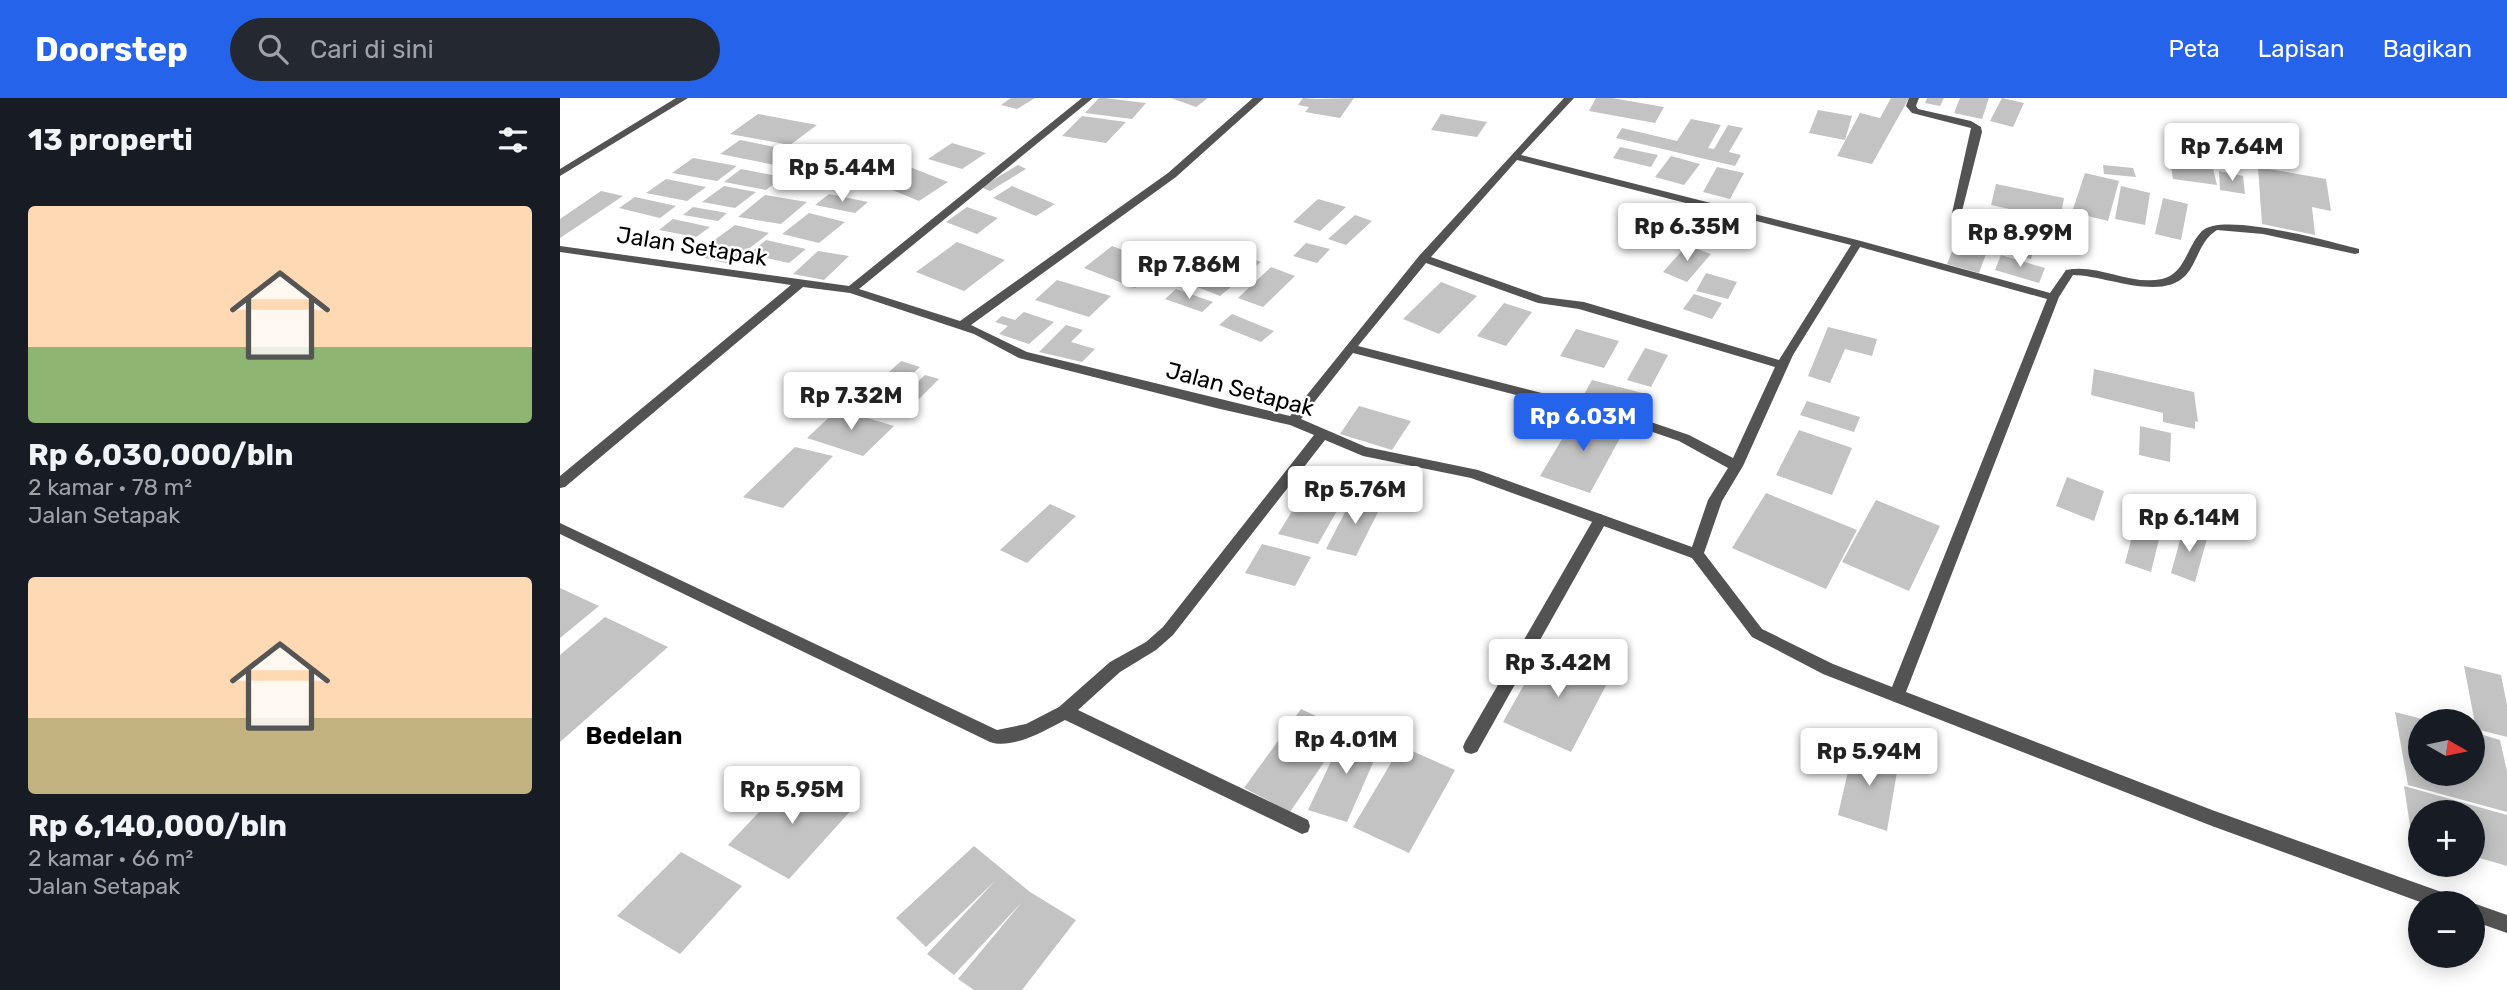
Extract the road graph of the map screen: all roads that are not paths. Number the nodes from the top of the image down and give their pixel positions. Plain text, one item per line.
1 (683, 98) edge
2 (1088, 98) edge
3 (1259, 98) edge
4 (1569, 98) edge
5 (1914, 98) edge
6 (1514, 156) junction
7 (560, 173) edge
8 (1957, 213) dead end
9 (1857, 243) junction
10 (560, 249) edge
11 (2355, 251) dead end
12 (1423, 258) junction
13 (800, 284) junction
14 (851, 290) junction
15 (2053, 297) junction
16 (960, 327) junction
17 (1350, 348) junction
18 (1782, 365) junction
19 (1293, 421) junction
20 (1323, 433) junction
21 (1736, 466) junction
22 (560, 483) edge
23 (1601, 519) junction
24 (560, 528) edge
25 (1697, 554) junction
26 (1897, 695) junction
27 (1065, 712) junction
28 (1471, 747) dead end
29 (1302, 826) dead end
30 (2414, 891) edge
31 (2485, 917) edge
32 (2507, 925) edge

1 - 7 street
2 - 14 street
3 - 16 street
4 - 6 street
5 - 8 street
6 - 9 street
6 - 12 street
9 - 15 street
9 - 18 street
10 - 13 street, Jalan Setapak
11 - 15 street
12 - 17 street
12 - 18 street
13 - 14 street, Jalan Setapak
13 - 22 street
14 - 16 street, Jalan Setapak
15 - 26 street
16 - 19 street, Jalan Setapak
17 - 19 street
17 - 21 street
18 - 21 street
19 - 20 street, Jalan Setapak
20 - 23 street, Jalan Setapak
20 - 27 street
21 - 25 street
23 - 25 street, Jalan Setapak
23 - 28 street
24 - 27 street
25 - 26 street
26 - 30 street
27 - 29 street
31 - 32 street

